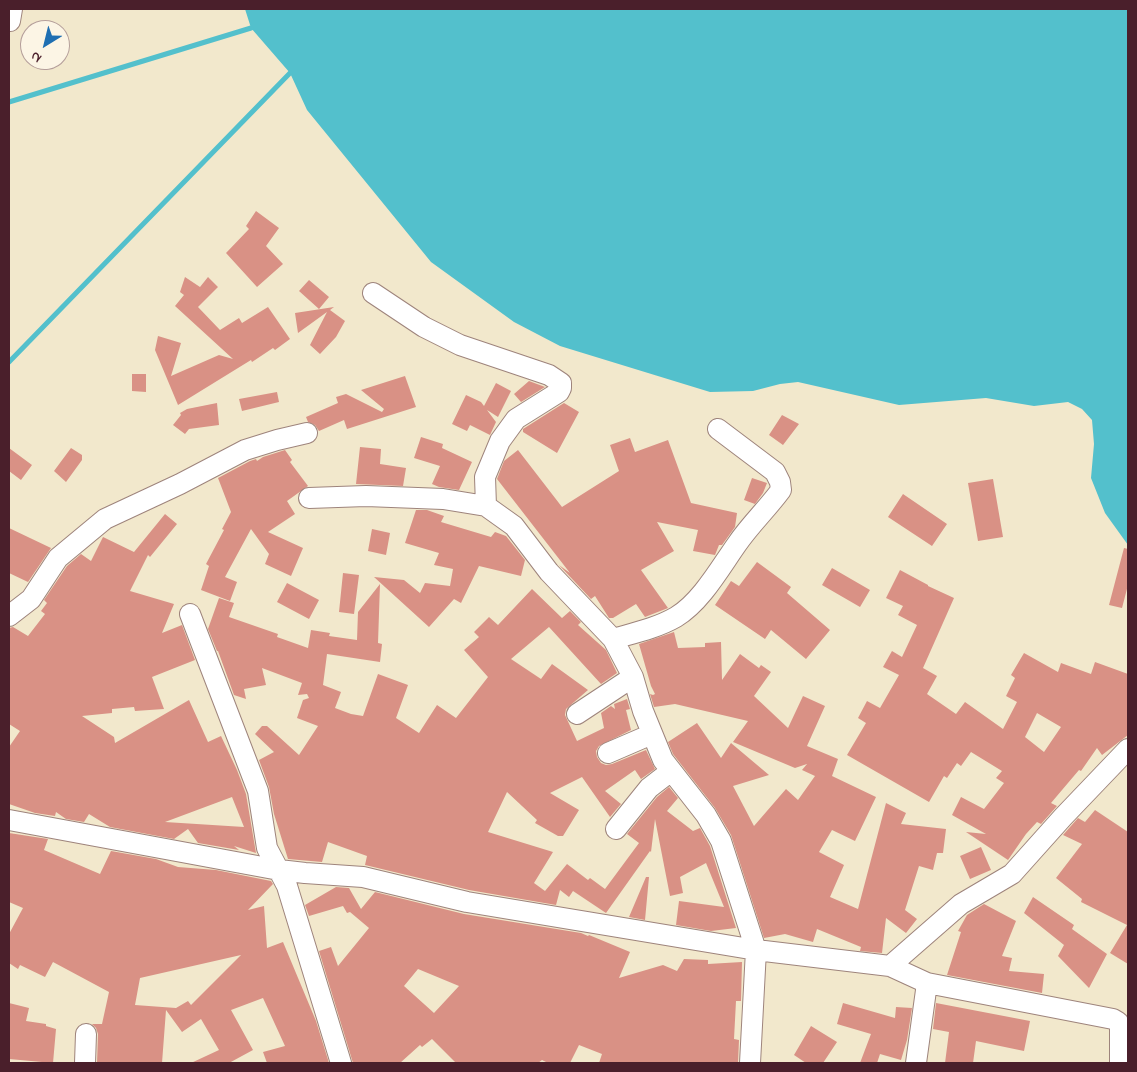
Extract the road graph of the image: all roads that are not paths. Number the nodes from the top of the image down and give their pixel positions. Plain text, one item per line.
1 (374, 293) dead end
2 (718, 430) dead end
3 (307, 433) dead end
4 (309, 498) dead end
5 (486, 506) junction
6 (190, 614) dead end
7 (9, 616) edge
8 (614, 639) junction
9 (633, 677) junction
10 (577, 714) dead end
11 (652, 734) junction
12 (1128, 750) edge
13 (608, 753) dead end
14 (671, 771) junction
15 (9, 820) edge
16 (616, 829) dead end
17 (279, 870) junction
18 (756, 950) junction
19 (890, 966) junction
20 (927, 983) junction
21 (86, 1034) dead end
22 (85, 1063) edge
23 (341, 1063) edge
24 (750, 1063) edge
25 (916, 1063) edge
26 (1120, 1063) edge

1 - 5 street
2 - 8 street
3 - 7 street
4 - 5 street
5 - 8 street
6 - 17 street
8 - 9 street
9 - 10 street
9 - 11 street
11 - 13 street
11 - 14 street
12 - 19 street
14 - 16 street
14 - 18 street
15 - 17 street
17 - 18 street
17 - 23 street
18 - 19 street
18 - 24 street
19 - 20 street
20 - 25 street
20 - 26 street
21 - 22 street

